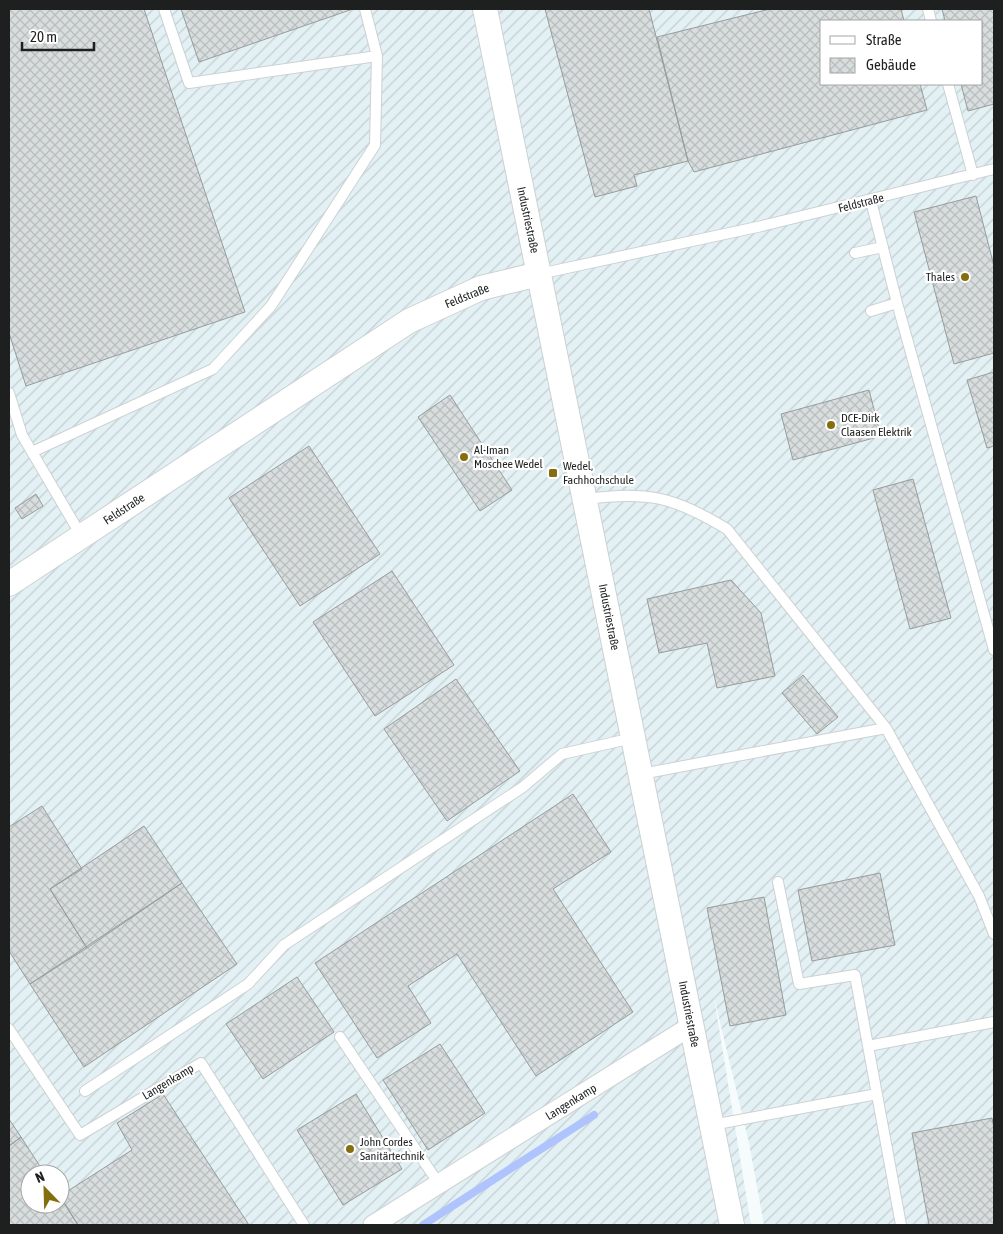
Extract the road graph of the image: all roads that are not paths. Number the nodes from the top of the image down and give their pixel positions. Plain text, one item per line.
1 (164, 9) edge
2 (365, 9) edge
3 (484, 9) edge
4 (377, 56) junction
5 (948, 85) edge
6 (994, 169) edge
7 (973, 174) junction
8 (871, 201) junction
9 (883, 246) junction
10 (855, 253) dead end
11 (539, 274) junction
12 (897, 303) junction
13 (871, 311) dead end
14 (9, 394) edge
15 (32, 452) junction
16 (585, 499) junction
17 (82, 537) junction
18 (9, 584) edge
19 (994, 650) edge
20 (886, 728) junction
21 (633, 738) junction
22 (640, 774) junction
23 (778, 882) dead end
24 (994, 934) edge
25 (994, 1022) edge
26 (692, 1026) junction
27 (9, 1029) edge
28 (340, 1037) dead end
29 (868, 1046) junction
30 (85, 1091) dead end
31 (877, 1094) junction
32 (712, 1125) junction
33 (438, 1184) junction
34 (304, 1225) edge
35 (374, 1225) edge
36 (732, 1225) edge
37 (901, 1225) edge

1 - 4 lane
2 - 4 lane
3 - 11 street, Industriestraße
4 - 15 lane
5 - 7 lane
6 - 7 lane, Feldstraße
7 - 8 lane, Feldstraße
8 - 9 lane
8 - 11 lane, Feldstraße
9 - 10 lane
9 - 12 lane
11 - 16 street, Industriestraße
11 - 17 street, Feldstraße
12 - 13 lane
12 - 19 lane
14 - 15 lane
15 - 17 lane
16 - 20 lane
16 - 21 street, Industriestraße
17 - 18 street, Feldstraße
20 - 22 lane
20 - 24 lane
21 - 22 street, Industriestraße
21 - 30 lane
22 - 26 street, Industriestraße
23 - 29 lane
25 - 29 lane
26 - 32 street, Industriestraße
26 - 33 street, Langenkamp
27 - 34 lane, Langenkamp
28 - 33 lane
29 - 31 lane
31 - 32 lane
31 - 37 lane
32 - 36 street, Industriestraße
33 - 35 street, Langenkamp

